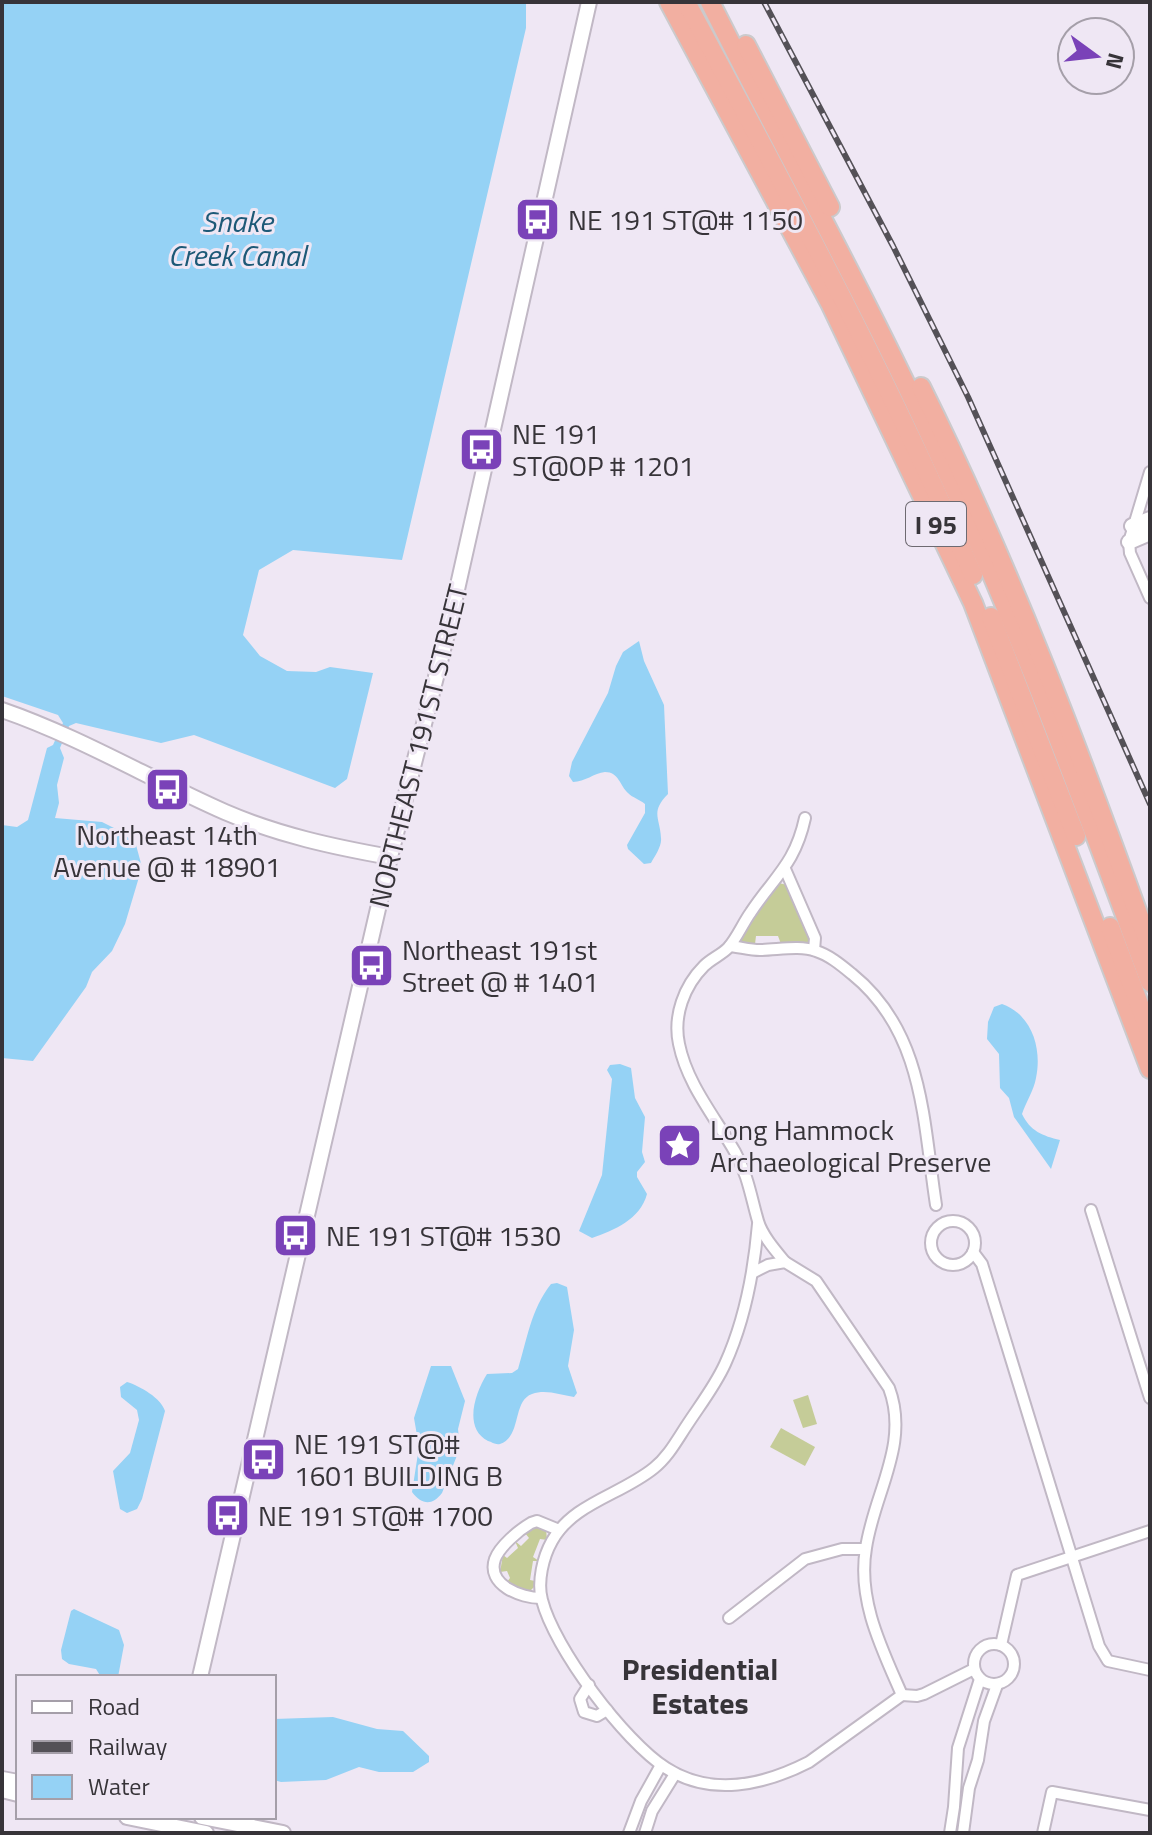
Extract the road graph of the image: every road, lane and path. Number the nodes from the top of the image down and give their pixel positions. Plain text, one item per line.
1 (589, 2) edge
2 (669, 2) edge
3 (686, 2) edge
4 (710, 2) edge
5 (723, 2) edge
6 (910, 366) junction
7 (1150, 472) edge
8 (1150, 519) edge
9 (1132, 526) junction
10 (1150, 533) edge
11 (1129, 542) junction
12 (1150, 598) edge
13 (2, 710) edge
14 (805, 818) dead end
15 (390, 857) junction
16 (785, 869) junction
17 (730, 946) junction
18 (1150, 947) edge
19 (814, 950) junction
20 (1150, 982) edge
21 (1150, 1033) edge
22 (1150, 1069) edge
23 (936, 1205) dead end
24 (1091, 1210) dead end
25 (758, 1224) junction
26 (973, 1252) junction
27 (785, 1262) junction
28 (754, 1272) junction
29 (1150, 1398) edge
30 (559, 1530) junction
31 (1150, 1531) edge
32 (865, 1549) junction
33 (1071, 1556) junction
34 (541, 1598) junction
35 (729, 1618) dead end
36 (1001, 1645) junction
37 (1150, 1670) edge
38 (977, 1674) junction
39 (200, 1675) edge
40 (589, 1685) junction
41 (997, 1685) junction
42 (902, 1695) junction
43 (607, 1710) junction
44 (961, 1739) junction
45 (980, 1745) junction
46 (661, 1765) junction
47 (675, 1774) junction
48 (1150, 1810) edge
49 (635, 1813) junction
50 (650, 1818) junction
51 (212, 1819) edge
52 (164, 1821) edge
53 (206, 1833) edge
54 (283, 1833) edge
55 (629, 1833) edge
56 (645, 1833) edge
57 (950, 1833) edge
58 (963, 1833) edge
59 (1043, 1833) edge

1 - 15 street, NORTHEAST 191ST STREET
2 - 22 highway, I 95
3 - 21 highway
4 - 6 highway
4 - 20 highway
5 - 6 highway, I 95
6 - 18 highway, I 95
7 - 9 street
8 - 9 street
9 - 11 street
10 - 11 street
11 - 12 street
13 - 15 street
14 - 16 street
15 - 39 street, NORTHEAST 191ST STREET
16 - 17 street
16 - 19 street
17 - 19 street
17 - 25 street
19 - 23 street
24 - 29 street
25 - 27 street
25 - 28 street
26 - 26 street
26 - 33 street
27 - 28 street
27 - 32 street
28 - 30 street
30 - 34 street
30 - 34 street
31 - 33 street
32 - 35 street
32 - 42 street
33 - 36 street
33 - 37 street
34 - 40 street
36 - 38 street
36 - 41 street
38 - 41 street
38 - 42 street
38 - 44 street
40 - 43 street
40 - 43 street
41 - 45 street
42 - 47 street
43 - 46 street
44 - 45 street
44 - 57 street
45 - 58 street
46 - 47 street
46 - 49 street
47 - 50 street
48 - 59 street
49 - 50 street
49 - 55 street
50 - 56 street
51 - 54 street
52 - 53 street

